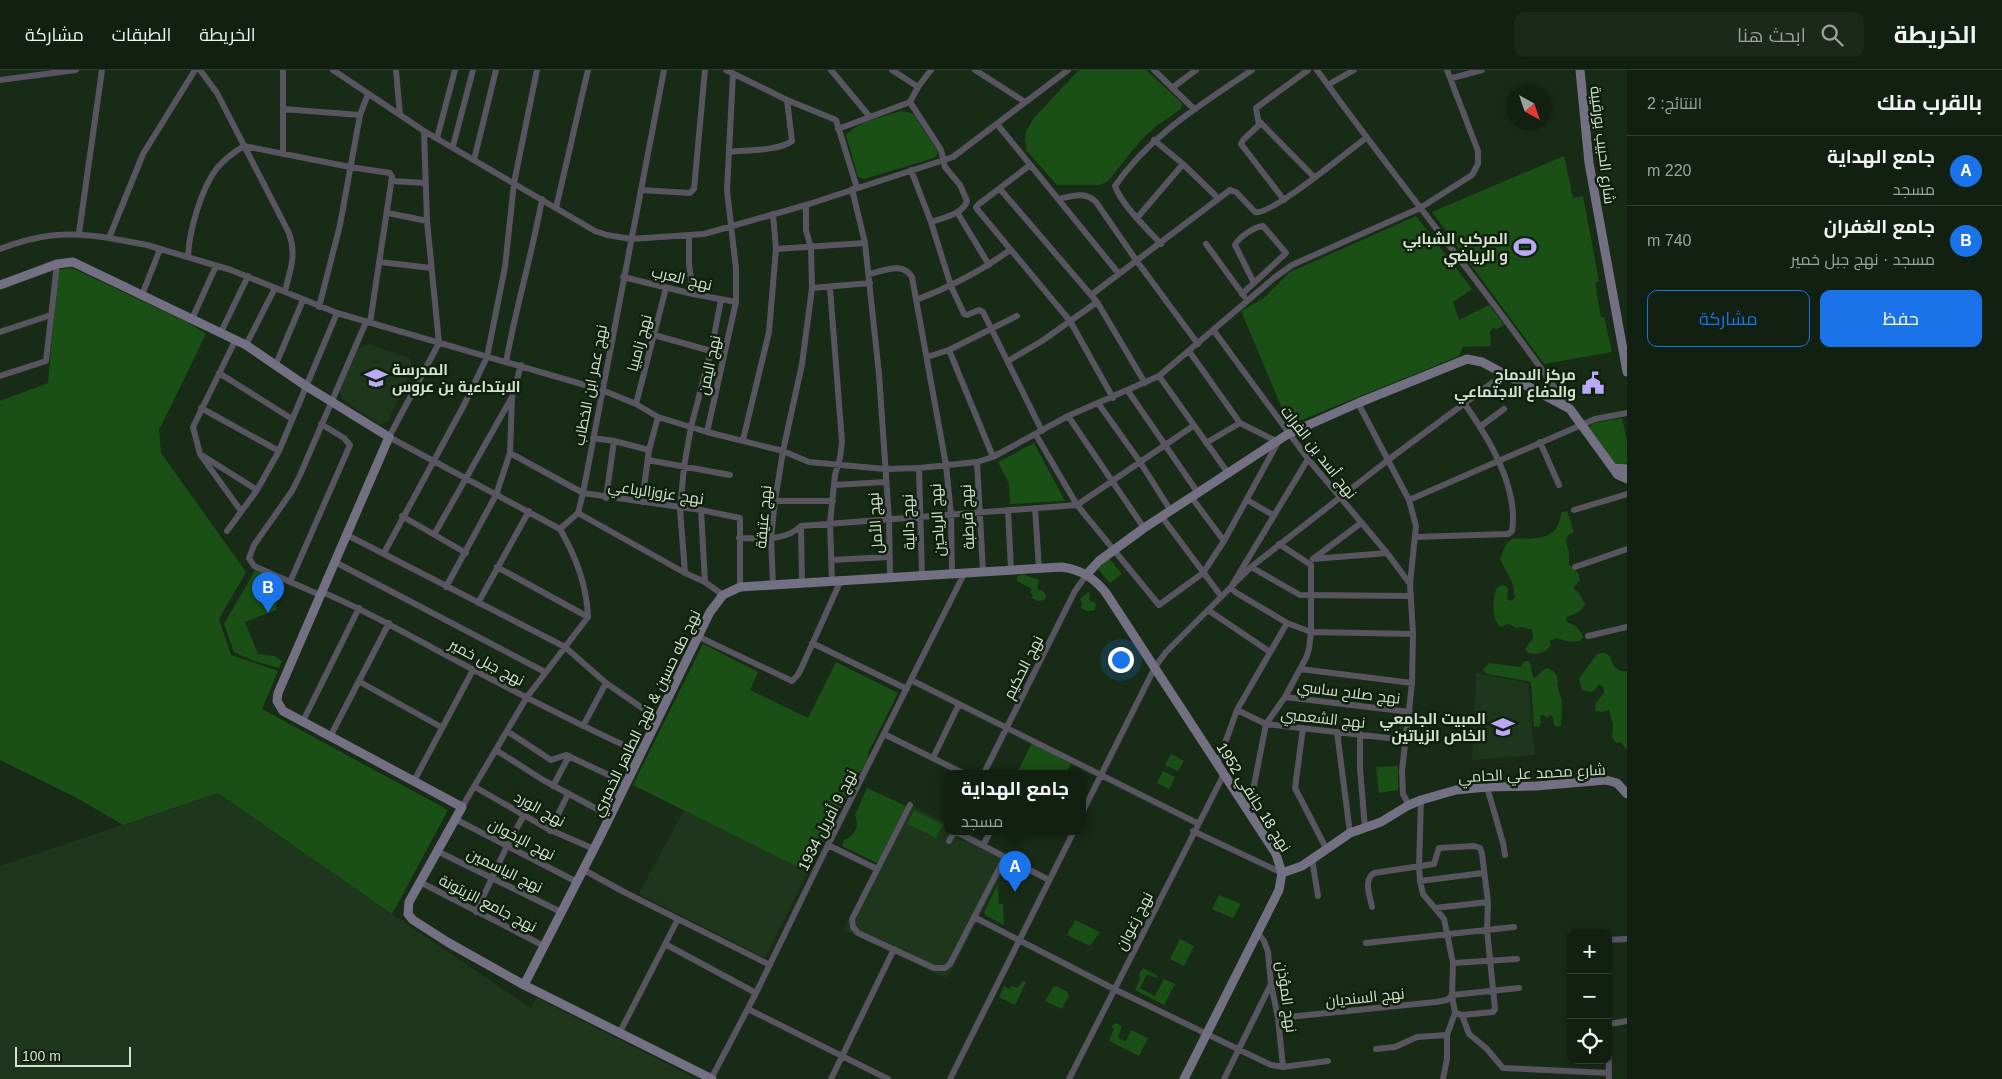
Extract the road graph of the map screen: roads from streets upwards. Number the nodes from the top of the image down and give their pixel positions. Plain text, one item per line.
1 (76, 70) edge
2 (102, 70) edge
3 (195, 70) edge
4 (200, 70) edge
5 (284, 70) edge
6 (333, 70) edge
7 (396, 70) edge
8 (455, 70) edge
9 (473, 70) edge
10 (496, 70) edge
11 (537, 70) edge
12 (588, 70) edge
13 (664, 70) edge
14 (705, 70) edge
15 (726, 70) edge
16 (831, 70) edge
17 (892, 70) edge
18 (931, 70) edge
19 (975, 70) edge
20 (1068, 70) edge
21 (1154, 70) edge
22 (1196, 70) edge
23 (1252, 70) edge
24 (1308, 70) edge
25 (1317, 70) edge
26 (1354, 70) edge
27 (1448, 70) edge
28 (1482, 70) edge
29 (1580, 70) edge
30 (734, 74) junction
31 (1452, 78) junction
32 (0, 80) edge
33 (1328, 85) junction
34 (918, 87) junction
35 (1172, 88) junction
36 (368, 94) junction
37 (787, 100) junction
38 (910, 102) junction
39 (1025, 102) junction
40 (283, 109) junction
41 (1194, 109) junction
42 (360, 115) junction
43 (400, 115) junction
44 (870, 117) junction
45 (1260, 122) junction
46 (997, 124) junction
47 (838, 129) junction
48 (424, 131) junction
49 (437, 138) junction
50 (1366, 138) junction
51 (1154, 140) junction
52 (244, 146) junction
53 (453, 146) junction
54 (729, 152) junction
55 (283, 154) junction
56 (474, 160) junction
57 (943, 161) junction
58 (1183, 164) junction
59 (1030, 165) junction
60 (350, 167) junction
61 (911, 170) junction
62 (1314, 177) junction
63 (391, 181) junction
64 (426, 183) junction
65 (514, 183) junction
66 (855, 188) junction
67 (1000, 189) junction
68 (641, 190) junction
69 (1218, 198) junction
70 (542, 199) junction
71 (1058, 199) junction
72 (1284, 200) junction
73 (806, 205) junction
74 (966, 205) junction
75 (976, 207) junction
76 (556, 208) junction
77 (1420, 208) junction
78 (957, 212) junction
79 (388, 213) junction
80 (773, 214) junction
81 (1137, 218) junction
82 (427, 220) junction
83 (932, 222) junction
84 (730, 228) junction
85 (79, 233) junction
86 (689, 236) junction
87 (109, 238) junction
88 (631, 239) junction
89 (865, 243) junction
90 (1160, 244) junction
91 (1206, 244) dead end
92 (812, 248) junction
93 (0, 249) edge
94 (160, 249) junction
95 (776, 249) junction
96 (1010, 250) junction
97 (188, 257) junction
98 (1136, 260) junction
99 (380, 262) junction
100 (58, 264) junction
101 (989, 265) junction
102 (216, 266) junction
103 (431, 268) junction
104 (869, 274) junction
105 (1119, 274) junction
106 (248, 276) junction
107 (623, 277) junction
108 (870, 282) junction
109 (1254, 283) junction
110 (0, 285) edge
111 (950, 286) junction
112 (275, 288) junction
113 (666, 288) junction
114 (812, 288) junction
115 (830, 288) junction
116 (284, 292) junction
117 (693, 294) junction
118 (1242, 294) junction
119 (142, 295) junction
120 (1091, 295) junction
121 (302, 300) junction
122 (721, 300) junction
123 (916, 300) junction
124 (1247, 301) junction
125 (736, 302) junction
126 (1097, 302) junction
127 (319, 306) junction
128 (337, 313) junction
129 (51, 315) junction
130 (1017, 316) dead end
131 (192, 319) junction
132 (1070, 321) junction
133 (368, 323) junction
134 (992, 329) junction
135 (1214, 331) junction
136 (0, 332) edge
137 (221, 332) junction
138 (654, 335) junction
139 (236, 339) junction
140 (438, 343) junction
141 (1198, 344) junction
142 (246, 345) junction
143 (949, 350) junction
144 (711, 351) junction
145 (1190, 351) junction
146 (487, 357) junction
147 (927, 357) junction
148 (506, 362) junction
149 (1008, 362) junction
150 (276, 364) junction
151 (521, 365) junction
152 (1627, 372) edge
153 (219, 373) junction
154 (1504, 374) junction
155 (0, 376) edge
156 (1158, 376) junction
157 (1145, 383) junction
158 (306, 386) junction
159 (602, 390) junction
160 (1128, 391) junction
161 (512, 396) junction
162 (1112, 398) junction
163 (332, 401) junction
164 (1098, 403) junction
165 (1358, 403) junction
166 (1464, 403) junction
167 (636, 404) junction
168 (201, 408) junction
169 (1504, 409) dead end
170 (1570, 409) junction
171 (1627, 413) edge
172 (658, 416) junction
173 (1068, 416) junction
174 (292, 420) junction
175 (1240, 423) junction
176 (321, 424) junction
177 (1581, 424) junction
178 (1193, 426) junction
179 (1480, 426) junction
180 (691, 427) junction
181 (707, 432) junction
182 (1039, 433) junction
183 (1288, 434) junction
184 (390, 437) junction
185 (593, 438) junction
186 (743, 440) junction
187 (614, 441) junction
188 (1278, 442) junction
189 (1540, 442) junction
190 (1206, 443) junction
191 (1165, 445) junction
192 (648, 450) junction
193 (279, 451) junction
194 (783, 451) junction
195 (510, 453) junction
196 (200, 454) junction
197 (993, 457) junction
198 (1308, 459) junction
199 (434, 460) junction
200 (648, 460) junction
201 (1388, 460) junction
202 (1498, 461) junction
203 (977, 462) junction
204 (1140, 462) junction
205 (946, 465) junction
206 (837, 466) junction
207 (684, 467) junction
208 (919, 468) junction
209 (885, 469) junction
210 (1627, 469) edge
211 (1228, 473) junction
212 (1620, 474) edge
213 (730, 475) dead end
214 (466, 476) junction
215 (1112, 481) junction
216 (885, 482) junction
217 (834, 485) junction
218 (1559, 485) dead end
219 (1627, 486) edge
220 (256, 490) junction
221 (583, 494) junction
222 (1627, 494) edge
223 (496, 495) junction
224 (1195, 495) junction
225 (606, 498) junction
226 (1338, 498) junction
227 (1247, 500) junction
228 (1409, 500) junction
229 (775, 501) junction
230 (642, 502) junction
231 (833, 502) junction
232 (1077, 505) junction
233 (680, 508) junction
234 (1035, 508) junction
235 (701, 510) junction
236 (1008, 510) junction
237 (1574, 510) dead end
238 (241, 511) junction
239 (528, 511) junction
240 (1171, 511) junction
241 (980, 512) junction
242 (578, 513) junction
243 (951, 514) junction
244 (1273, 515) junction
245 (402, 516) junction
246 (920, 516) junction
247 (1162, 517) junction
248 (889, 519) junction
249 (830, 523) junction
250 (1361, 523) junction
251 (801, 526) junction
252 (1144, 528) junction
253 (560, 529) junction
254 (227, 531) dead end
255 (435, 533) junction
256 (347, 535) junction
257 (1415, 537) junction
258 (739, 538) junction
259 (771, 538) junction
260 (1224, 541) junction
261 (1279, 544) junction
262 (1627, 549) edge
263 (1113, 550) junction
264 (384, 553) junction
265 (466, 553) junction
266 (1387, 553) junction
267 (890, 557) junction
268 (831, 560) junction
269 (1311, 561) junction
270 (335, 562) junction
271 (1251, 567) junction
272 (1575, 567) dead end
273 (497, 568) junction
274 (1039, 568) junction
275 (1011, 570) junction
276 (982, 571) junction
277 (685, 572) junction
278 (965, 572) junction
279 (952, 573) junction
280 (1203, 573) junction
281 (1087, 574) junction
282 (922, 575) junction
283 (890, 576) junction
284 (837, 580) junction
285 (290, 582) junction
286 (705, 582) junction
287 (802, 583) junction
288 (1410, 584) junction
289 (773, 585) junction
290 (446, 587) junction
291 (740, 587) junction
292 (1231, 587) junction
293 (321, 594) junction
294 (1311, 594) junction
295 (723, 595) junction
296 (1221, 596) junction
297 (1411, 596) junction
298 (478, 603) junction
299 (359, 608) junction
300 (1208, 610) junction
301 (588, 617) junction
302 (389, 623) junction
303 (1287, 623) junction
304 (1627, 627) edge
305 (1312, 632) junction
306 (1413, 634) junction
307 (697, 636) junction
308 (1588, 636) dead end
309 (812, 643) junction
310 (565, 647) junction
311 (1270, 652) junction
312 (1155, 668) junction
313 (1300, 669) junction
314 (473, 670) junction
315 (545, 672) junction
316 (911, 680) junction
317 (360, 682) junction
318 (606, 682) junction
319 (1412, 683) junction
320 (907, 689) junction
321 (526, 697) junction
322 (1285, 697) junction
323 (960, 704) junction
324 (1237, 710) junction
325 (1410, 712) junction
326 (658, 719) junction
327 (303, 721) junction
328 (1266, 724) junction
329 (583, 726) junction
330 (441, 727) junction
331 (1006, 728) junction
332 (1303, 728) junction
333 (507, 731) junction
334 (1337, 732) junction
335 (884, 734) junction
336 (1360, 734) junction
337 (331, 735) junction
338 (1406, 740) junction
339 (496, 750) junction
340 (641, 752) junction
341 (568, 756) junction
342 (933, 758) junction
343 (1218, 764) junction
344 (957, 770) edge
345 (985, 770) edge
346 (1224, 774) junction
347 (1101, 775) junction
348 (414, 781) junction
349 (626, 783) junction
350 (553, 786) junction
351 (475, 787) junction
352 (1488, 787) junction
353 (568, 794) junction
354 (1627, 794) edge
355 (1421, 800) junction
356 (910, 805) dead end
357 (1086, 805) edge
358 (1409, 805) junction
359 (462, 807) junction
360 (1249, 811) junction
361 (524, 815) junction
362 (610, 816) junction
363 (455, 819) junction
364 (1197, 823) junction
365 (1365, 828) junction
366 (550, 830) junction
367 (1193, 831) junction
368 (1350, 834) junction
369 (953, 835) edge
370 (962, 835) edge
371 (989, 835) edge
372 (1072, 835) edge
373 (949, 841) dead end
374 (828, 845) junction
375 (507, 846) junction
376 (983, 846) junction
377 (594, 849) junction
378 (1327, 850) junction
379 (437, 851) junction
380 (1505, 855) dead end
381 (1005, 857) junction
382 (1312, 859) junction
383 (1419, 866) junction
384 (877, 869) junction
385 (584, 870) junction
386 (1483, 873) junction
387 (1282, 874) junction
388 (492, 878) junction
389 (1049, 880) junction
390 (1420, 881) junction
391 (420, 882) junction
392 (577, 882) junction
393 (1318, 896) dead end
394 (1488, 902) junction
395 (1372, 906) dead end
396 (1435, 908) junction
397 (476, 912) junction
398 (561, 912) junction
399 (974, 917) junction
400 (678, 919) junction
401 (1514, 927) dead end
402 (1487, 930) junction
403 (1258, 933) junction
404 (1447, 935) junction
405 (1627, 939) edge
406 (1612, 940) edge
407 (1019, 941) junction
408 (1366, 943) dead end
409 (665, 944) junction
410 (544, 946) junction
411 (894, 949) junction
412 (1517, 959) dead end
413 (1490, 960) junction
414 (1453, 963) junction
415 (770, 964) junction
416 (1271, 984) junction
417 (524, 985) junction
418 (1519, 988) dead end
419 (1114, 989) junction
420 (1494, 990) junction
421 (756, 993) junction
422 (1452, 995) junction
423 (748, 1009) junction
424 (1459, 1014) junction
425 (1278, 1018) junction
426 (1627, 1021) edge
427 (1612, 1024) edge
428 (620, 1032) junction
429 (1207, 1034) junction
430 (1447, 1035) junction
431 (1239, 1050) junction
432 (1376, 1050) dead end
433 (842, 1056) junction
434 (1328, 1061) dead end
435 (1283, 1067) junction
436 (1609, 1076) edge
437 (712, 1079) edge
438 (831, 1079) edge
439 (888, 1079) edge
440 (950, 1079) edge
441 (1069, 1079) edge
442 (1184, 1079) edge
443 (1224, 1079) edge
444 (1443, 1079) edge

1 - 32 street
2 - 85 street
3 - 87 street
4 - 52 street
5 - 40 street
6 - 36 street
7 - 43 street
8 - 49 street
9 - 53 street
10 - 56 street
11 - 65 street
12 - 76 street
13 - 68 street, نهج عمر ابن الخطاب
14 - 68 street
15 - 30 street
16 - 44 street
17 - 34 street
18 - 34 street
19 - 39 street
20 - 39 street
21 - 35 street
22 - 35 street
23 - 41 street
24 - 45 street
25 - 33 street
26 - 33 street
27 - 31 street
28 - 31 street
29 - 152 street, شارع الحبيب بورقيبة
30 - 37 street
30 - 54 street, نهج اليمن
31 - 77 street
33 - 50 street
34 - 38 street
35 - 41 street
36 - 42 street
36 - 43 street
37 - 47 street
37 - 54 street
38 - 44 street
38 - 57 street
39 - 46 street
40 - 42 street
40 - 55 street
41 - 51 street
42 - 60 street
43 - 48 street
44 - 47 street
45 - 62 street
45 - 72 street
46 - 57 street
46 - 59 street
47 - 66 street, نهج الأمل
48 - 49 street
48 - 64 street
49 - 53 street
50 - 62 street
50 - 77 street
51 - 58 street
51 - 81 street
52 - 55 street
52 - 97 street
52 - 116 street
53 - 56 street
54 - 84 street, نهج اليمن
55 - 60 street
56 - 65 street
57 - 61 street
57 - 74 street
58 - 69 street
58 - 81 street
59 - 67 street
59 - 71 street
60 - 63 street
60 - 127 street
61 - 66 street
61 - 83 street
62 - 72 street
63 - 64 street
63 - 79 street
64 - 82 street
65 - 70 street
65 - 146 street
66 - 73 street
66 - 89 street, نهج الأمل
67 - 75 street
67 - 120 street
68 - 88 street, نهج عمر ابن الخطاب
69 - 72 street
69 - 90 street
70 - 76 street
70 - 148 street
71 - 98 street
71 - 105 street
73 - 80 street
73 - 92 street, نهج عتيقة
74 - 75 street
74 - 78 street
75 - 96 street
76 - 88 street
77 - 124 street
77 - 170 street
78 - 83 street
78 - 101 street
79 - 82 street
79 - 99 street
80 - 84 street
80 - 95 street
81 - 90 street
82 - 103 street
83 - 111 street
84 - 86 street
84 - 125 street, نهج اليمن
85 - 87 street
85 - 93 street
86 - 88 street
86 - 117 street
87 - 94 street
88 - 107 street, نهج عمر ابن الخطاب
89 - 92 street
89 - 104 street, نهج الأمل
90 - 98 street
91 - 118 street
92 - 95 street
92 - 114 street, نهج عتيقة
94 - 97 street
94 - 119 street
95 - 186 street
96 - 101 street
96 - 132 street
97 - 102 street
98 - 105 street
98 - 141 street
99 - 103 street
99 - 133 street
100 - 110 street
100 - 119 street
100 - 129 street
101 - 111 street
102 - 106 street
102 - 131 street
103 - 140 street
104 - 108 street, نهج الأمل
104 - 123 street, نهج الرياحين
105 - 120 street
106 - 112 street
106 - 137 street
107 - 113 street, نهج العرب
107 - 159 street, نهج عمر ابن الخطاب
108 - 115 street
108 - 209 street, نهج الأمل
109 - 109 street
109 - 118 street
111 - 123 street
111 - 134 street
112 - 116 street
112 - 142 street
113 - 117 street, نهج العرب
113 - 138 street, نهج زامبيا
114 - 115 street
114 - 194 street, نهج عتيقة
115 - 206 street
116 - 121 street
117 - 122 street, نهج العرب
118 - 124 street
119 - 131 street
120 - 126 street
121 - 127 street
121 - 150 street
122 - 125 street, نهج العرب
122 - 144 street
123 - 147 street, نهج الرياحين
124 - 135 street
125 - 181 street, نهج اليمن
126 - 132 street
126 - 157 street
127 - 128 street
128 - 133 street
128 - 158 street
129 - 136 street
129 - 155 street
130 - 134 street
131 - 137 street
132 - 149 street
132 - 162 street
133 - 140 street
133 - 163 street
134 - 143 street
134 - 149 street
135 - 141 street
135 - 183 street, نهج أسد بن الفرات
137 - 139 street
138 - 144 street
138 - 167 street, نهج زامبيا
139 - 142 street
139 - 153 street
140 - 146 street
140 - 184 street
141 - 145 street
142 - 150 street
143 - 147 street
143 - 197 street
144 - 180 street
145 - 156 street
145 - 175 street
146 - 148 street
146 - 199 street
147 - 205 street, نهج الرياحين
148 - 151 street
149 - 182 street
150 - 158 street
151 - 159 street
151 - 161 street
153 - 168 street
153 - 174 street
154 - 165 street
154 - 166 street
154 - 170 street
156 - 157 street
156 - 178 street
157 - 160 street
158 - 163 street
158 - 174 street
159 - 167 street
159 - 185 street, نهج عمر ابن الخطاب
160 - 162 street
160 - 191 street
161 - 195 street
161 - 214 street
162 - 164 street
163 - 176 street
163 - 184 street
164 - 173 street
164 - 204 street
165 - 183 street
165 - 201 street
166 - 179 street
166 - 201 street
167 - 172 street
168 - 193 street
168 - 196 street
169 - 179 street
170 - 177 street
171 - 177 street
172 - 180 street
172 - 192 street
173 - 182 street
173 - 215 street
174 - 193 street
175 - 188 street
175 - 190 street
176 - 285 street
176 - 285 street, نهج جبل خمير
177 - 189 street
177 - 212 street
178 - 190 street
178 - 191 street
179 - 202 street
180 - 181 street
180 - 207 street
181 - 186 street
182 - 197 street
182 - 232 street
183 - 188 street
183 - 198 street, نهج أسد بن الفرات
184 - 199 street
184 - 256 street
185 - 187 street
185 - 221 street, نهج عمر ابن الخطاب
186 - 194 street
187 - 192 street
187 - 225 street
188 - 211 street
188 - 227 street
189 - 202 street
189 - 218 street
190 - 211 street
191 - 204 street
191 - 224 street
192 - 200 street
193 - 220 street
194 - 206 street
194 - 229 street, نهج عتيقة
195 - 221 street, نهج عزوزالرباعي
195 - 223 street
196 - 220 street
196 - 238 street
197 - 203 street
198 - 226 street, نهج أسد بن الفرات
198 - 244 street
199 - 214 street
199 - 245 street
200 - 207 street
200 - 230 street
201 - 226 street
201 - 228 street
202 - 228 street
202 - 257 street
203 - 205 street
203 - 241 street, نهج قرطبة
204 - 215 street
204 - 240 street
205 - 208 street
205 - 243 street, نهج الرياحين
206 - 209 street
206 - 217 street
207 - 213 street
207 - 233 street
208 - 209 street
208 - 246 street, نهج دالية
209 - 216 street, نهج الأمل
210 - 212 street
211 - 224 street
212 - 219 street
214 - 223 street
214 - 255 street
215 - 232 street
215 - 252 street
216 - 217 street
216 - 248 street, نهج الأمل
217 - 231 street
220 - 238 street
221 - 225 street, نهج عزوزالرباعي
221 - 242 street, نهج عمر ابن الخطاب
222 - 237 street
223 - 239 street
223 - 265 street
224 - 240 street
224 - 260 street
225 - 230 street, نهج عزوزالرباعي
226 - 250 street, نهج أسد بن الفرات
226 - 261 street
227 - 244 street
227 - 260 street
228 - 257 street
229 - 231 street
229 - 259 street, نهج عتيقة
230 - 233 street, نهج عزوزالرباعي
231 - 249 street
232 - 234 street
232 - 263 street
233 - 235 street, نهج عزوزالرباعي
233 - 277 street
234 - 236 street
234 - 274 street
235 - 258 street, نهج عزوزالرباعي
235 - 286 street
236 - 241 street
236 - 275 street
238 - 254 street
239 - 253 street
239 - 273 street
240 - 247 street
241 - 243 street
241 - 276 street, نهج قرطبة
242 - 253 street
242 - 277 street
243 - 246 street
243 - 279 street, نهج الرياحين
244 - 292 street
245 - 255 street
245 - 264 street
246 - 248 street
246 - 282 street, نهج دالية
247 - 252 street
247 - 280 street
248 - 249 street
248 - 267 street, نهج الأمل
249 - 251 street
249 - 268 street
250 - 266 street, نهج أسد بن الفرات
250 - 269 street
251 - 259 street
251 - 287 street
252 - 263 street
253 - 301 street
255 - 265 street
256 - 264 street
256 - 270 street
257 - 288 street
258 - 259 street
258 - 291 street, نهج عزوزالرباعي
259 - 289 street, نهج عتيقة
260 - 280 street
261 - 269 street
261 - 271 street
262 - 272 street
263 - 280 street
263 - 281 street
264 - 290 street
265 - 290 street
266 - 269 street
266 - 288 street, نهج أسد بن الفرات
267 - 268 street
267 - 283 street, نهج الأمل
268 - 284 street
269 - 294 street
270 - 293 street
270 - 315 street
271 - 292 street
271 - 294 street
273 - 298 street
273 - 301 street
274 - 275 street
274 - 281 street
275 - 276 street
276 - 278 street
277 - 286 street
278 - 279 street
278 - 316 street, نهج 9 أفريل 1934
279 - 282 street
280 - 296 street
281 - 312 street, نهج 18 جانفي 1952
281 - 331 street, نهج الحكيم
282 - 283 street
283 - 284 street
284 - 287 street
284 - 309 street
285 - 293 street, نهج جبل خمير
286 - 295 street
287 - 289 street
288 - 297 street
289 - 291 street
290 - 298 street
291 - 295 street
292 - 296 street
292 - 303 street
293 - 299 street, نهج جبل خمير
293 - 327 street
294 - 297 street
294 - 305 street
295 - 307 street, نهج طه حسين & نهج الطاهر الخميري
296 - 300 street
297 - 306 street
298 - 310 street
299 - 302 street, نهج جبل خمير
299 - 327 street
300 - 311 street
300 - 312 street
301 - 310 street
302 - 314 street, نهج جبل خمير
302 - 317 street
303 - 305 street
303 - 311 street
304 - 308 street
305 - 306 street
305 - 313 street
306 - 319 street
307 - 309 street
307 - 326 street, نهج طه حسين & نهج الطاهر الخميري
309 - 320 street
310 - 315 street
310 - 318 street
311 - 324 street
312 - 343 street, نهج 18 جانفي 1952
312 - 347 street
313 - 319 street
313 - 322 street
314 - 321 street, نهج جبل خمير
314 - 330 street
315 - 321 street
316 - 320 street, نهج 9 أفريل 1934
316 - 323 street
317 - 330 street
317 - 337 street
318 - 326 street
318 - 329 street
319 - 325 street
320 - 335 street, نهج 9 أفريل 1934
321 - 329 street, نهج جبل خمير
321 - 333 street
322 - 325 street, نهج صلاح ساسي
322 - 328 street
323 - 331 street
323 - 342 street
324 - 328 street, نهج الشعمبي
324 - 343 street
325 - 338 street
326 - 340 street, نهج طه حسين & نهج الطاهر الخميري
327 - 337 street
328 - 332 street, نهج الشعمبي
328 - 360 street
329 - 340 street, نهج جبل خمير
330 - 348 street
331 - 345 street, نهج الحكيم
331 - 347 street
332 - 334 street, نهج الشعمبي
332 - 378 street
333 - 339 street
333 - 341 street
334 - 336 street, نهج الشعمبي
334 - 368 street
335 - 342 street
335 - 374 street, نهج 9 أفريل 1934
336 - 338 street, نهج الشعمبي
336 - 365 street
337 - 348 street
338 - 358 street
339 - 350 street
339 - 351 street
340 - 349 street, نهج طه حسين & نهج الطاهر الخميري
341 - 349 street
341 - 350 street
342 - 344 street
343 - 346 street, نهج 18 جانفي 1952
346 - 360 street, نهج 18 جانفي 1952
346 - 364 street, نهج زغوان
347 - 357 street
347 - 364 street
348 - 359 street
349 - 362 street, نهج طه حسين & نهج الطاهر الخميري
350 - 353 street
351 - 359 street
351 - 361 street, نهج الورد
352 - 354 street, شارع محمد علي الحامي
352 - 355 street, شارع محمد علي الحامي
352 - 380 street
353 - 362 street
353 - 366 street
355 - 358 street, شارع محمد علي الحامي
355 - 383 street
356 - 384 street
358 - 365 street, شارع محمد علي الحامي
359 - 363 street
360 - 387 street, نهج 18 جانفي 1952
361 - 366 street, نهج الورد
361 - 375 street
362 - 377 street, نهج طه حسين & نهج الطاهر الخميري
363 - 375 street, نهج الإخوان
363 - 379 street
364 - 367 street, نهج زغوان
365 - 368 street, شارع محمد علي الحامي
366 - 377 street, نهج الورد
367 - 387 street
367 - 419 street, نهج زغوان
368 - 378 street, شارع محمد علي الحامي
369 - 373 street
370 - 376 street
371 - 376 street
372 - 389 street
374 - 384 street
374 - 415 street, نهج 9 أفريل 1934
375 - 388 street
375 - 392 street, نهج الإخوان
376 - 381 street
377 - 385 street, نهج طه حسين & نهج الطاهر الخميري
378 - 382 street, شارع محمد علي الحامي
379 - 388 street, نهج الياسمين
379 - 391 street
381 - 389 street
381 - 399 street
382 - 387 street, شارع محمد علي الحامي
382 - 393 street
383 - 386 street
383 - 390 street
383 - 395 street
384 - 411 street
385 - 392 street, نهج طه حسين & نهج الطاهر الخميري
385 - 400 street
386 - 390 street
386 - 394 street
387 - 403 street, نهج 18 جانفي 1952
388 - 397 street
388 - 398 street, نهج الياسمين
389 - 407 street
390 - 396 street
391 - 397 street, نهج جامع الزيتونة
391 - 417 street
392 - 398 street, نهج طه حسين & نهج الطاهر الخميري
394 - 396 street
394 - 402 street
396 - 404 street
397 - 410 street, نهج جامع الزيتونة
398 - 410 street, نهج طه حسين & نهج الطاهر الخميري
399 - 407 street
399 - 411 street
400 - 409 street
400 - 415 street
401 - 402 street
402 - 404 street
402 - 413 street
403 - 416 street, نهج المؤذن
403 - 429 street, نهج 18 جانفي 1952
404 - 408 street
404 - 414 street
405 - 406 street
407 - 419 street
407 - 440 street
409 - 421 street
409 - 428 street
410 - 417 street, نهج طه حسين & نهج الطاهر الخميري
411 - 433 street
412 - 413 street
413 - 414 street
413 - 420 street
414 - 422 street
415 - 421 street, نهج 9 أفريل 1934
416 - 425 street, نهج المؤذن
416 - 431 street
417 - 428 street
418 - 420 street, نهج السنديان
419 - 429 street
419 - 441 street, نهج زغوان
420 - 422 street, نهج السنديان
420 - 424 street
421 - 423 street, نهج 9 أفريل 1934
422 - 424 street
422 - 425 street, نهج السنديان
423 - 433 street
423 - 437 street, نهج 9 أفريل 1934
424 - 430 street
424 - 436 street
425 - 435 street, نهج المؤذن
426 - 427 street
428 - 437 street
429 - 431 street
429 - 442 street, نهج 18 جانفي 1952
430 - 432 street
430 - 444 street
431 - 435 street
431 - 443 street
433 - 438 street
433 - 439 street
434 - 435 street

